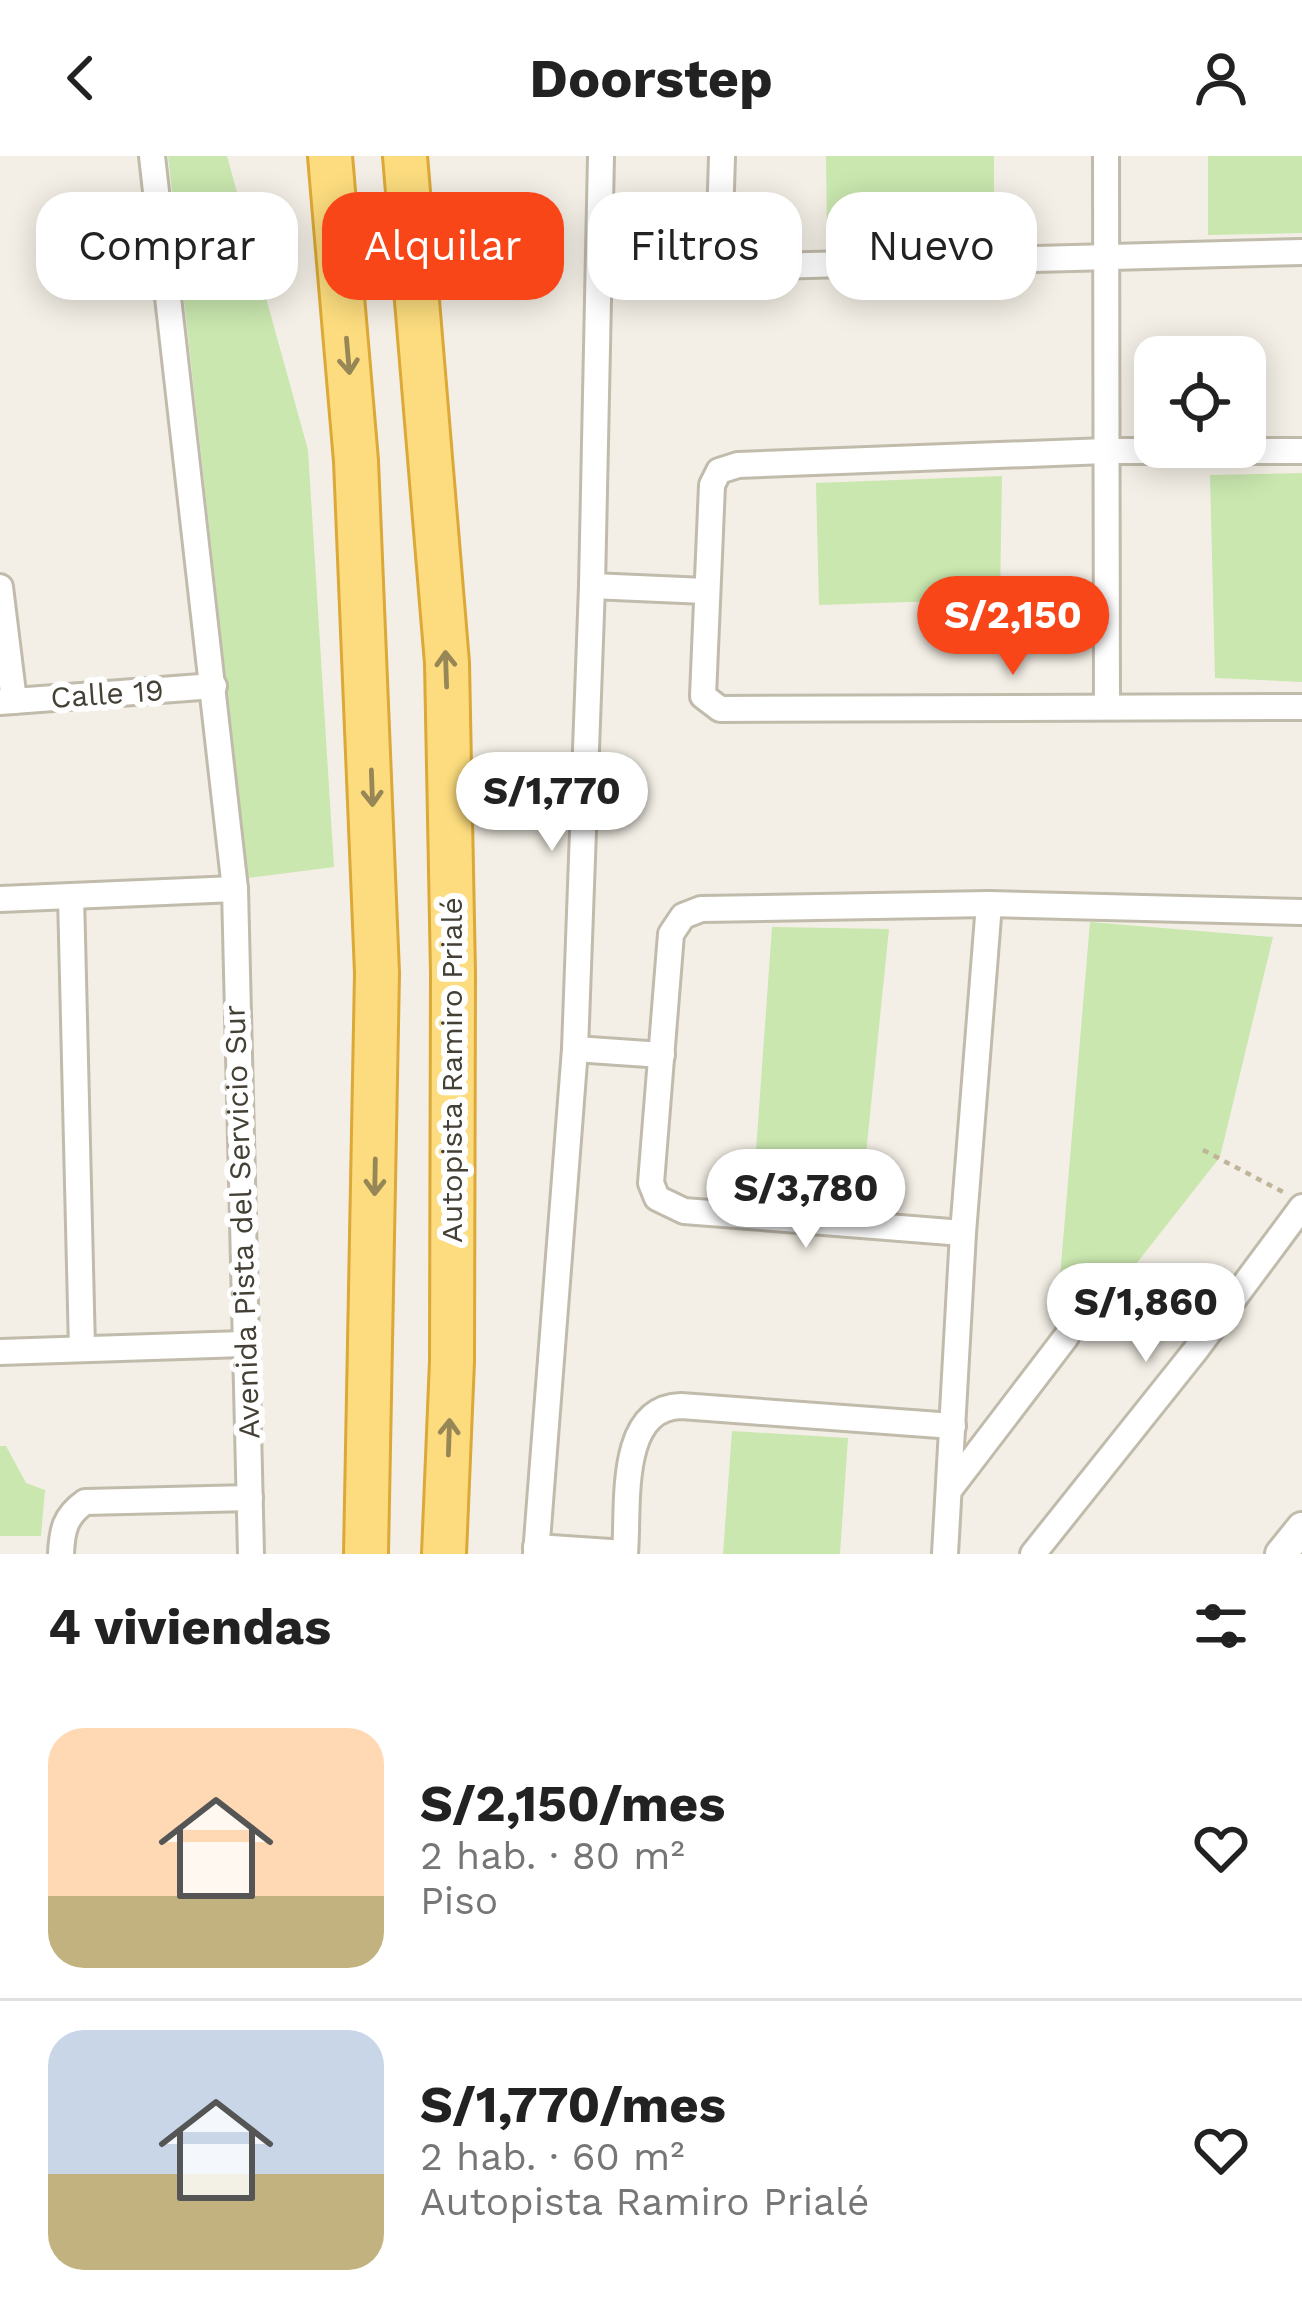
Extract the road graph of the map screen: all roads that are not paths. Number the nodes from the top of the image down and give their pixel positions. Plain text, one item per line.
1 (152, 156) edge
2 (330, 156) edge
3 (405, 156) edge
4 (601, 156) edge
5 (722, 156) edge
6 (1106, 156) edge
7 (1302, 253) edge
8 (1106, 255) junction
9 (1106, 451) junction
10 (1302, 451) edge
11 (592, 586) junction
12 (0, 587) edge
13 (705, 591) junction
14 (214, 686) junction
15 (7, 702) edge
16 (1107, 707) junction
17 (1302, 707) edge
18 (235, 889) junction
19 (71, 896) junction
20 (0, 899) edge
21 (988, 904) junction
22 (1302, 912) edge
23 (575, 1049) junction
24 (662, 1055) junction
25 (1292, 1199) edge
26 (963, 1233) junction
27 (1066, 1337) dead end
28 (243, 1344) junction
29 (82, 1349) junction
30 (0, 1352) edge
31 (953, 1426) junction
32 (949, 1491) junction
33 (250, 1498) junction
34 (1302, 1528) edge
35 (536, 1550) edge
36 (62, 1554) edge
37 (251, 1554) edge
38 (366, 1554) edge
39 (444, 1554) edge
40 (625, 1554) edge
41 (945, 1554) edge
42 (1033, 1554) edge
43 (1282, 1554) edge

1 - 14 street, Avenida Pista del Servicio Sur
2 -> 38 highway
39 -> 3 highway, Autopista Ramiro Prialé
4 - 11 street
5 - 8 street
6 - 8 street
7 - 8 street
8 - 9 street
9 - 10 street
9 - 13 street
9 - 16 street
11 - 13 street
11 - 23 street
12 - 15 street
13 - 16 street
14 - 15 street, Calle 19
14 - 18 street, Avenida Pista del Servicio Sur
16 - 17 street
18 - 19 street
18 - 28 street, Avenida Pista del Servicio Sur
19 - 20 street
19 - 29 street
21 - 22 street
21 - 24 street
21 - 26 street
23 - 24 street
23 - 35 street
24 - 26 street
25 - 42 street
26 - 31 street
27 - 32 street
28 - 29 street
28 - 33 street, Avenida Pista del Servicio Sur
29 - 30 street
31 - 32 street
31 - 40 street
32 - 41 street
33 - 36 street
33 - 37 street, Avenida Pista del Servicio Sur
34 - 43 street
35 - 40 street

